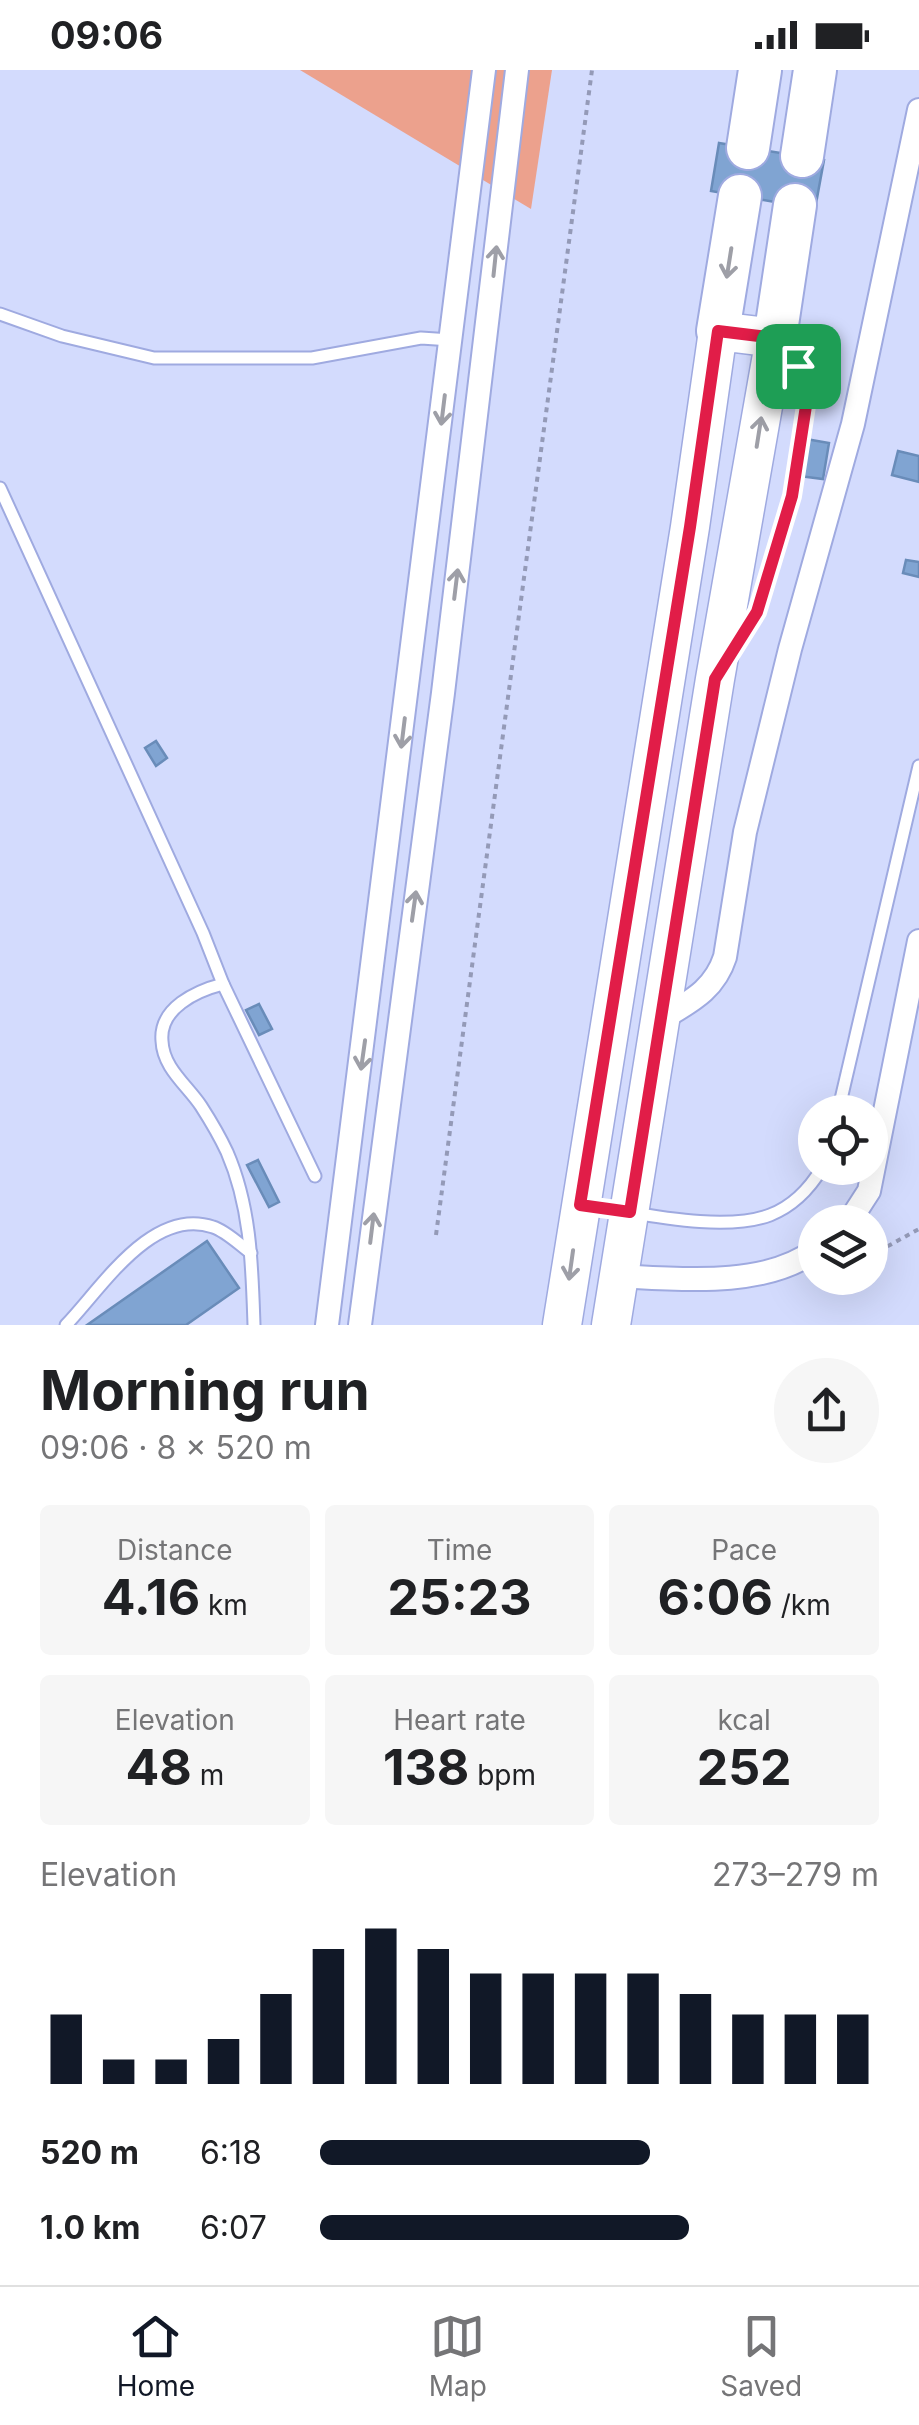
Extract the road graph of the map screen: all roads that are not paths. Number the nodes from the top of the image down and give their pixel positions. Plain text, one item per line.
1 (484, 70) edge
2 (517, 70) edge
3 (760, 70) edge
4 (815, 70) edge
5 (919, 110) edge
6 (748, 148) dead end
7 (802, 156) dead end
8 (740, 196) dead end
9 (795, 205) dead end
10 (0, 314) edge
11 (718, 331) junction
12 (775, 338) junction
13 (451, 340) junction
14 (0, 488) edge
15 (919, 766) edge
16 (919, 940) edge
17 (223, 984) junction
18 (660, 1020) junction
19 (842, 1095) edge
20 (315, 1176) dead end
21 (810, 1185) edge
22 (580, 1205) junction
23 (860, 1205) edge
24 (630, 1212) junction
25 (251, 1253) junction
26 (798, 1262) edge
27 (619, 1276) junction
28 (66, 1325) edge
29 (254, 1325) edge
30 (327, 1325) edge
31 (360, 1325) edge
32 (562, 1325) edge
33 (611, 1325) edge

1 - 13 street
31 -> 2 street
3 - 6 highway
4 - 7 highway
5 - 18 street
8 -> 11 highway
9 - 12 highway
10 - 13 lane
11 - 12 main road
11 - 22 main road
18 -> 12 main road
13 -> 30 street
14 - 17 lane
15 - 19 lane
16 - 23 street
17 - 20 lane
17 - 25 lane
18 - 24 main road
21 - 24 lane
22 - 24 lane
22 -> 32 main road
24 - 27 main road
25 - 28 lane
25 - 29 lane
26 - 27 street
27 - 33 main road

